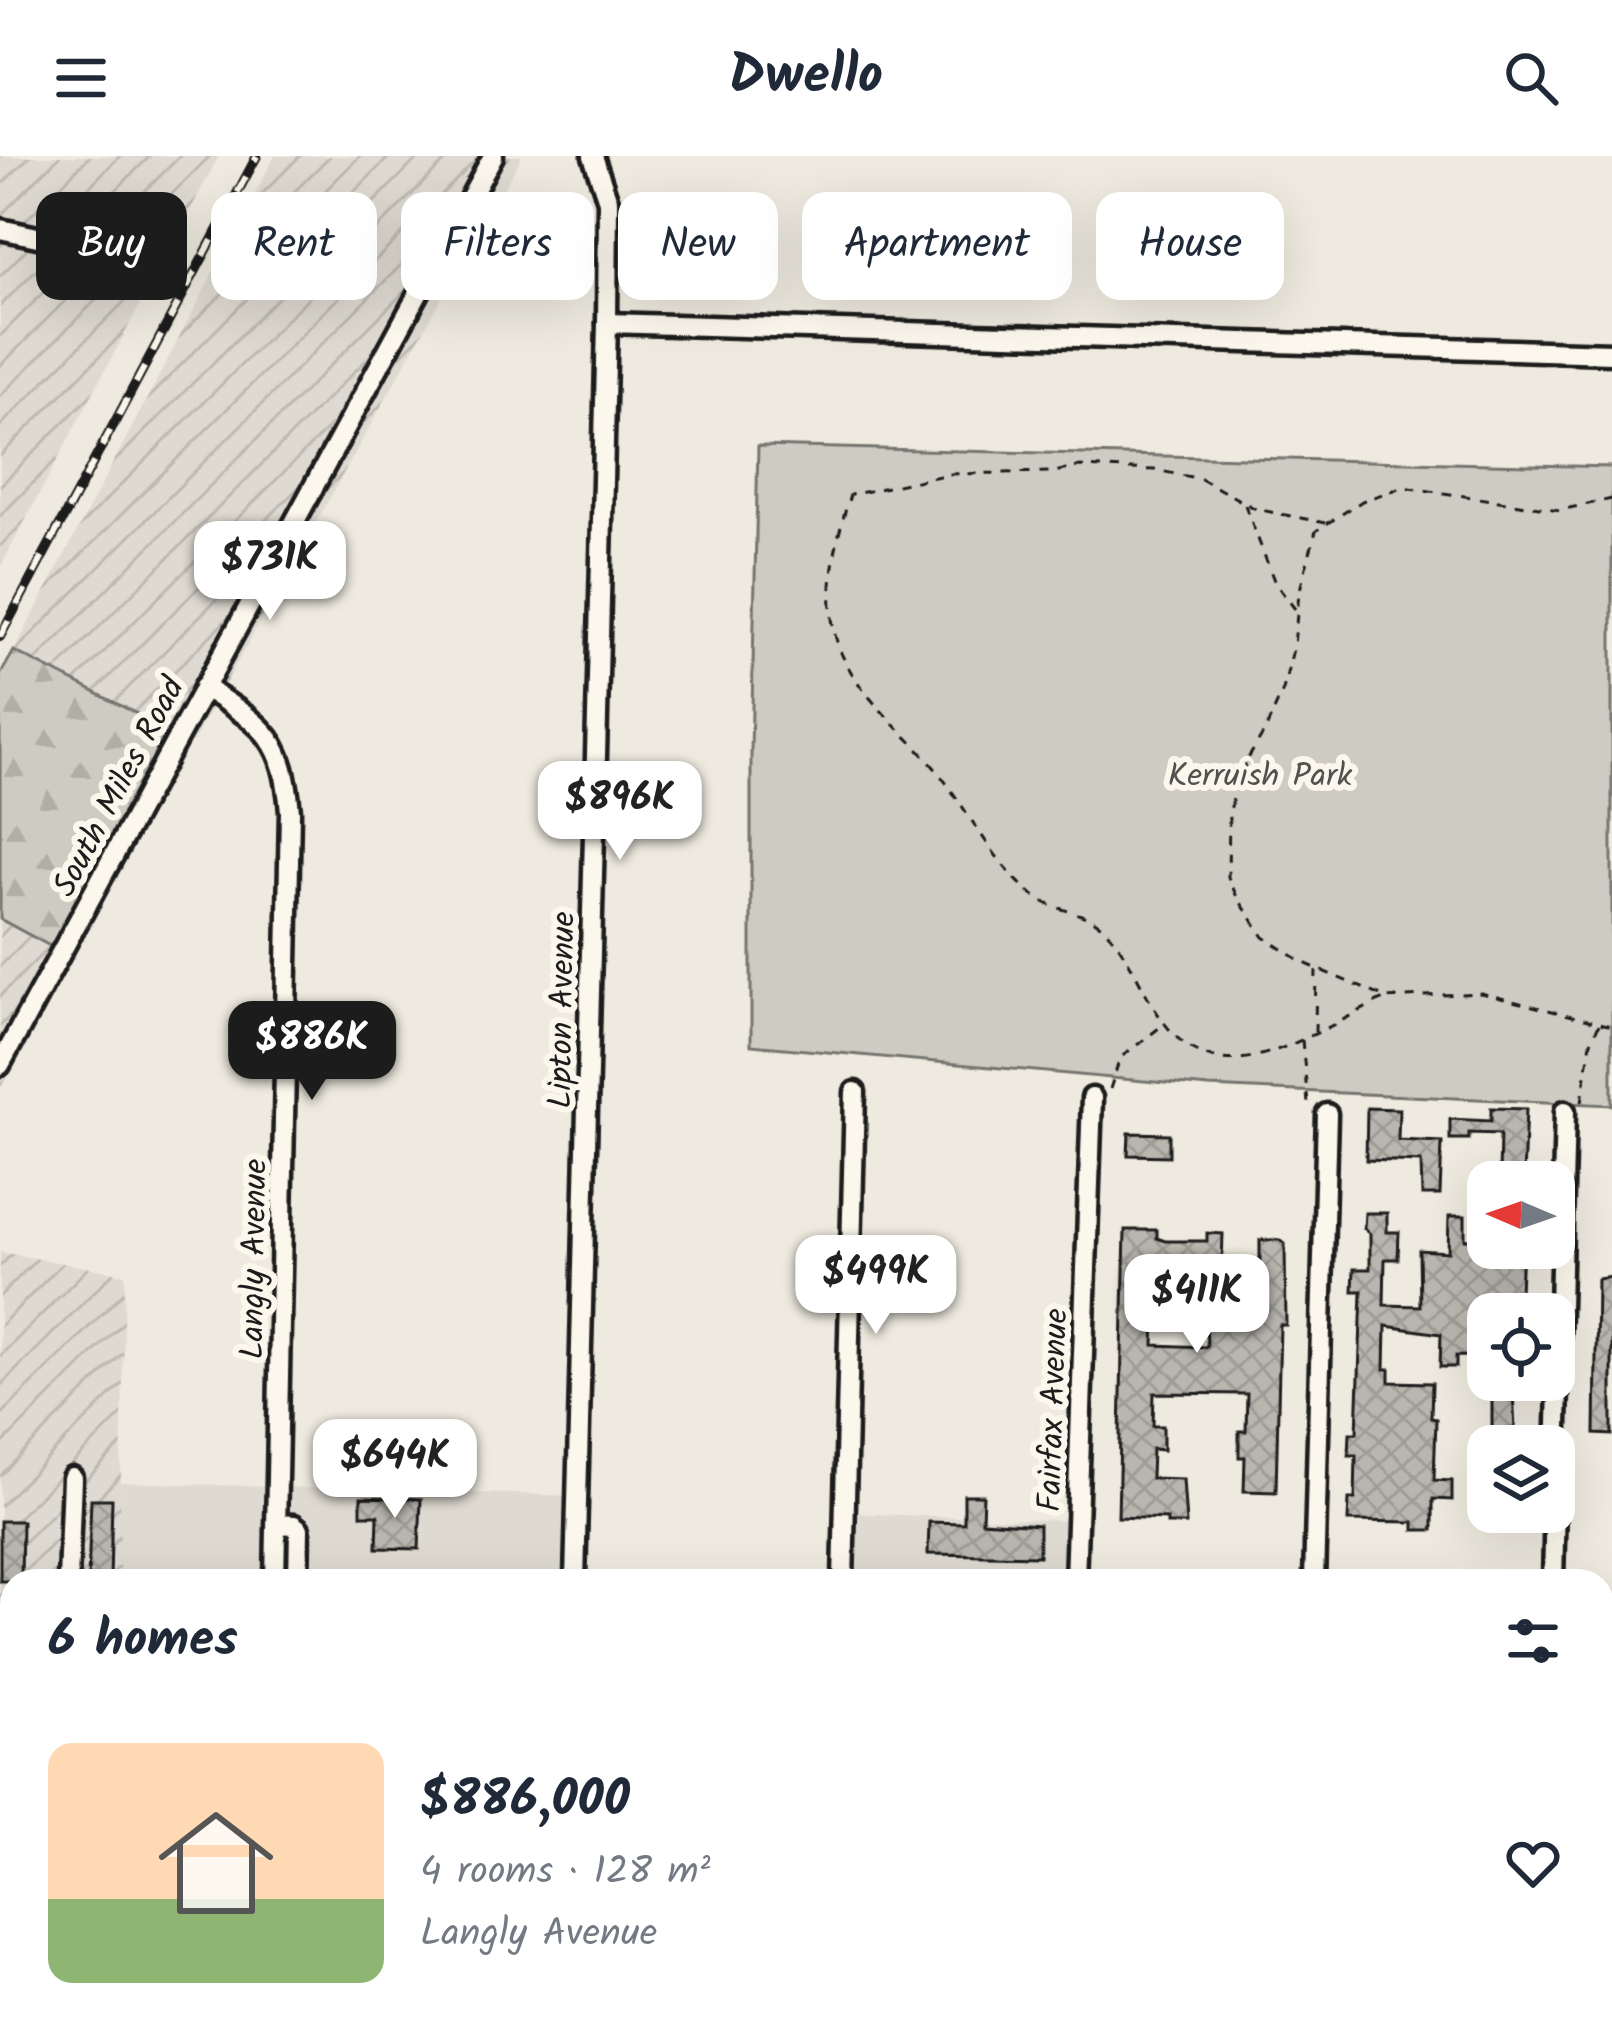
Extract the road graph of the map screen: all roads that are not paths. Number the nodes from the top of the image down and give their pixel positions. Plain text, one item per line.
1 (493, 156) edge
2 (592, 156) edge
3 (0, 229) edge
4 (36, 237) edge
5 (607, 323) junction
6 (1612, 353) edge
7 (204, 687) junction
8 (0, 1065) edge
9 (855, 1091) dead end
10 (1099, 1098) road end
11 (1573, 1107) road end
12 (1327, 1114) dead end
13 (72, 1478) dead end
14 (277, 1524) junction
15 (68, 1569) edge
16 (275, 1569) edge
17 (298, 1569) edge
18 (575, 1569) edge
19 (844, 1569) edge
20 (1077, 1569) edge
21 (1314, 1569) edge
22 (1553, 1569) edge

1 - 7 street, South Miles Road
2 - 5 street, Lipton Avenue
3 - 4 street
5 - 6 street
5 - 18 street, Lipton Avenue
7 - 8 street, South Miles Road
7 - 14 street, Langly Avenue
9 - 19 street
10 - 20 street, Fairfax Avenue
11 - 22 street
12 - 21 street
13 - 15 street
14 - 16 street, Langly Avenue
14 - 17 street

